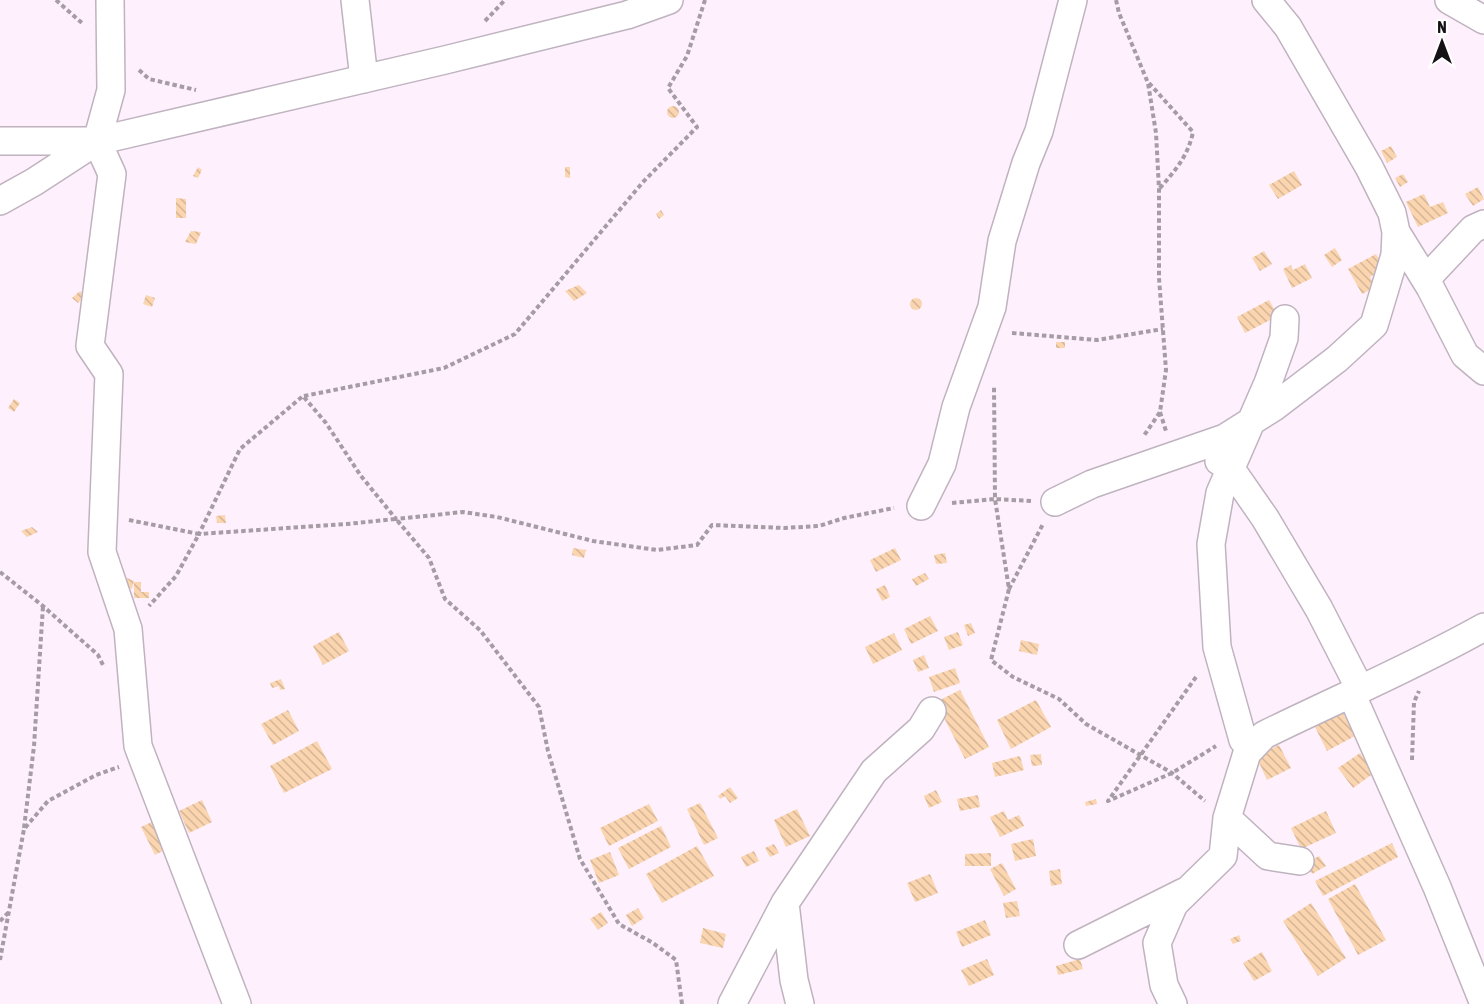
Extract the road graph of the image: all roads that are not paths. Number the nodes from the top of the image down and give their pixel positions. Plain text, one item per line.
1 (110, 0) edge
2 (355, 0) edge
3 (669, 0) edge
4 (1073, 0) edge
5 (1266, 0) edge
6 (1449, 0) edge
7 (1484, 20) edge
8 (364, 79) junction
9 (0, 141) edge
10 (97, 141) junction
11 (0, 201) edge
12 (1484, 224) edge
13 (1396, 232) junction
14 (1426, 279) junction
15 (1285, 319) dead end
16 (1484, 371) edge
17 (1251, 422) junction
18 (1197, 448) junction
19 (1231, 468) junction
20 (1055, 502) road end
21 (921, 506) dead end
22 (1484, 627) edge
23 (1355, 691) junction
24 (932, 711) dead end
25 (1243, 740) dead end
26 (1227, 818) junction
27 (1300, 861) dead end
28 (1188, 890) junction
29 (785, 903) junction
30 (1078, 945) dead end
31 (1165, 998) edge
32 (237, 1004) edge
33 (732, 1004) edge
34 (800, 1004) edge
35 (1484, 1004) edge

1 - 10 street
2 - 8 street
3 - 8 street
4 - 21 street
5 - 13 street
6 - 7 street
8 - 10 street
9 - 10 street
10 - 11 street
10 - 32 street
12 - 14 street
13 - 14 street
13 - 17 street
14 - 16 street
15 - 17 street
17 - 18 street
17 - 19 street
18 - 19 street
18 - 20 street
19 - 23 street
19 - 25 street
22 - 23 street
23 - 26 street
23 - 35 street
24 - 29 street
26 - 27 street
26 - 28 street
28 - 30 street
28 - 31 street
29 - 33 street
29 - 34 street

